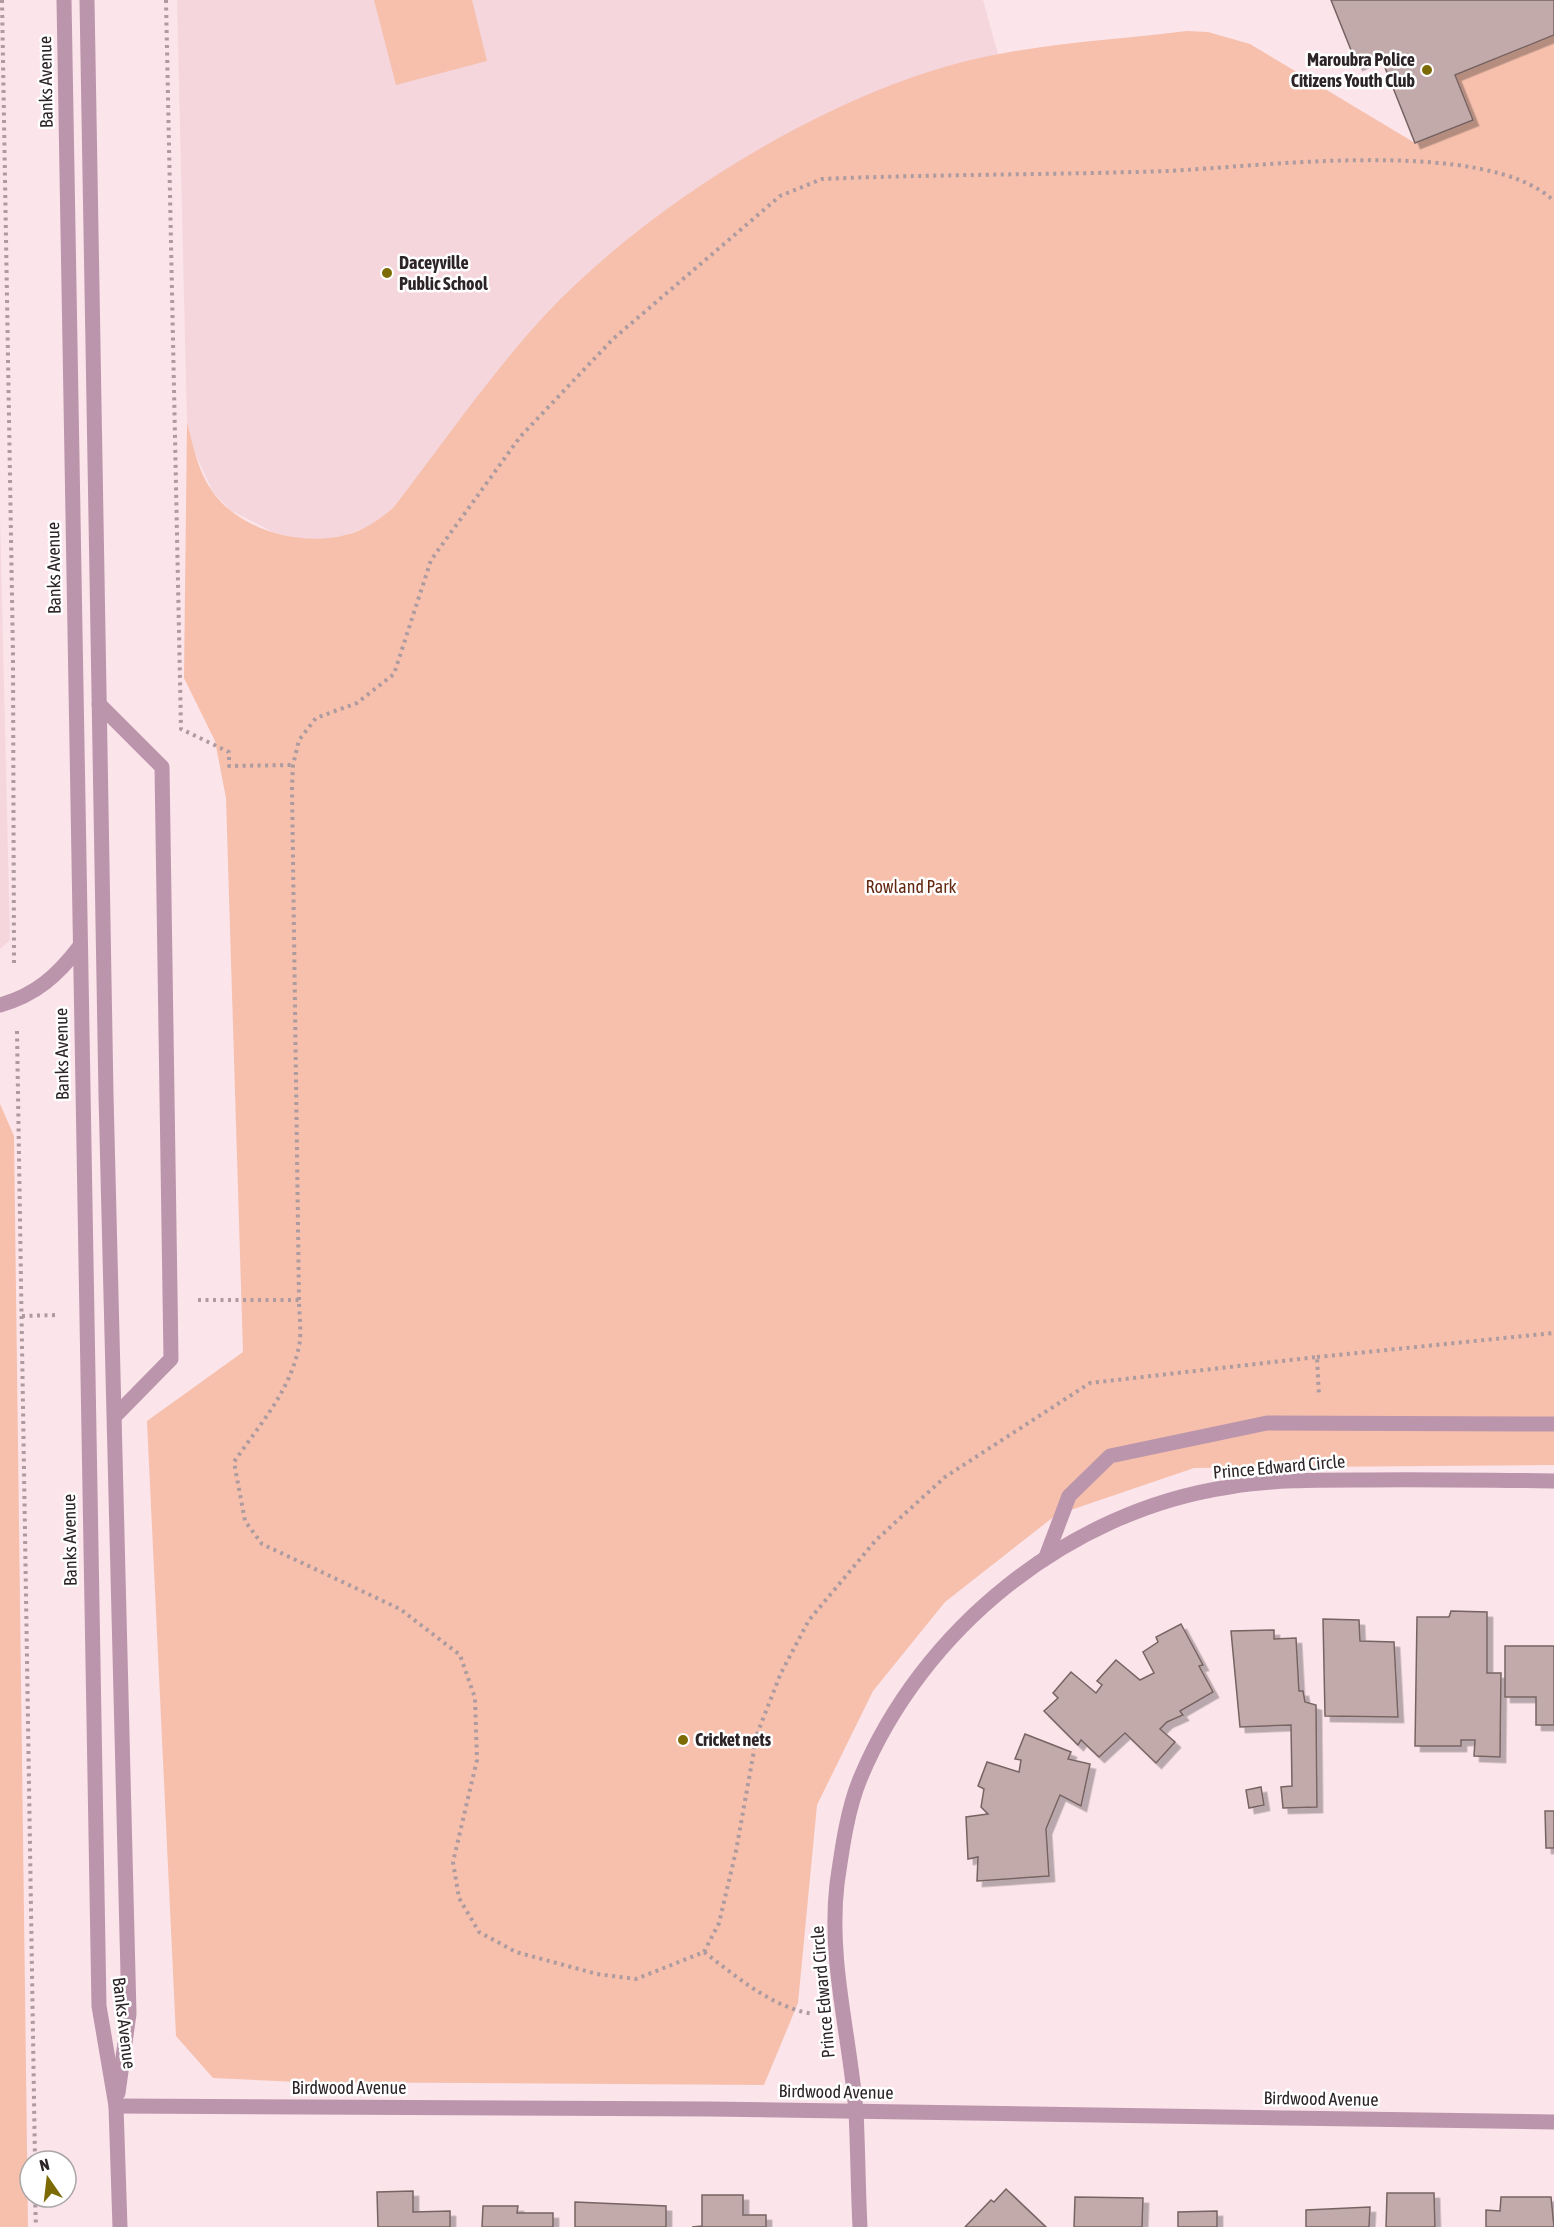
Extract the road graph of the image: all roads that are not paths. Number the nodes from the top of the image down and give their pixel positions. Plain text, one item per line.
1 (64, 0) edge
2 (87, 0) edge
3 (99, 704) junction
4 (80, 946) junction
5 (0, 1005) edge
6 (115, 1416) junction
7 (1554, 1424) edge
8 (1554, 1481) edge
9 (1046, 1557) junction
10 (117, 2106) junction
11 (856, 2112) junction
12 (1554, 2122) edge
13 (120, 2227) edge
14 (860, 2227) edge

1 - 4 street, Banks Avenue
2 - 3 street, Banks Avenue
3 - 6 street, Banks Avenue
3 - 6 street
4 - 5 street
4 - 10 street, Banks Avenue
6 - 10 street, Banks Avenue
7 - 9 street
8 - 9 street, Prince Edward Circle
9 - 11 street, Prince Edward Circle
10 - 11 street, Birdwood Avenue
10 - 13 street, Banks Avenue
11 - 12 street, Birdwood Avenue
11 - 14 street, Prince Edward Circle

